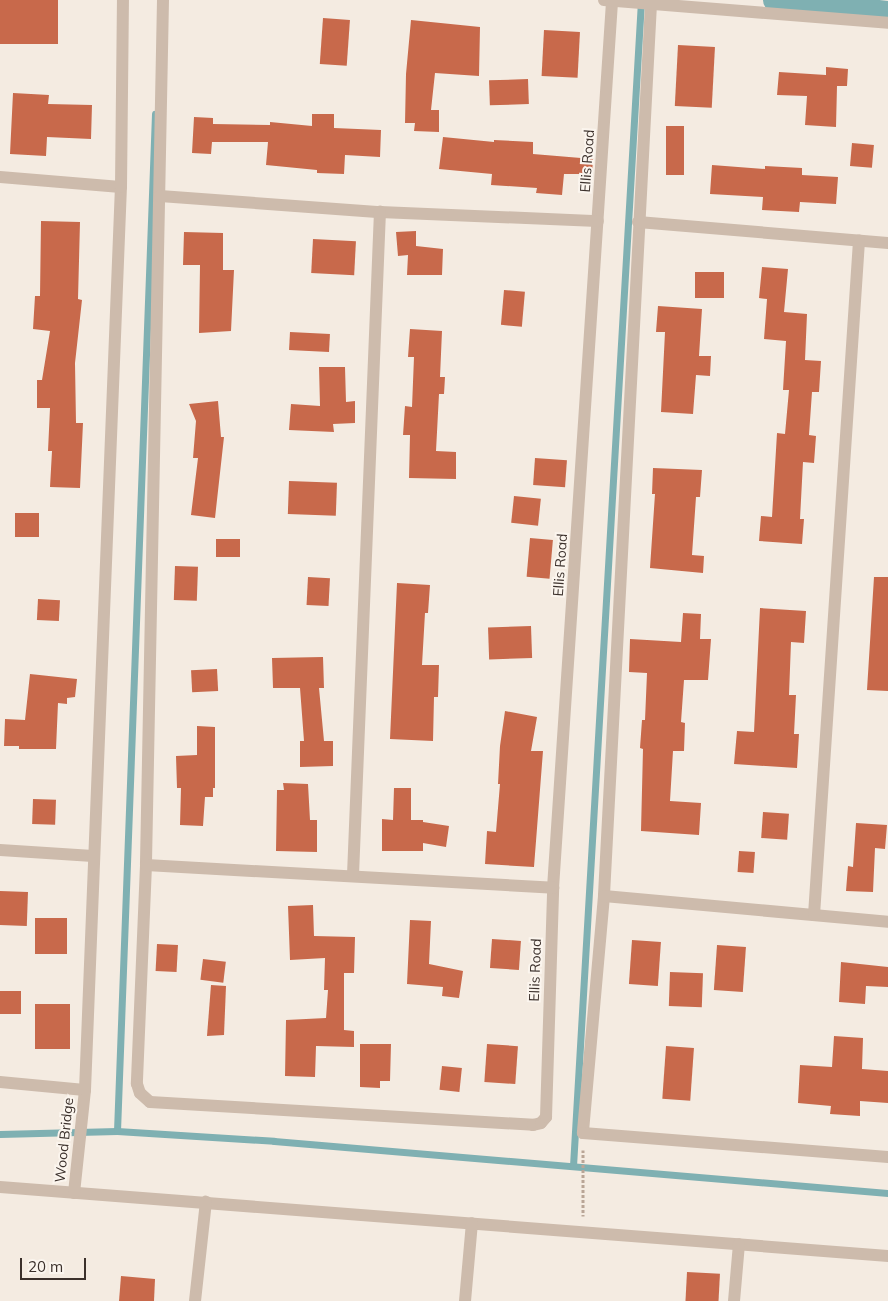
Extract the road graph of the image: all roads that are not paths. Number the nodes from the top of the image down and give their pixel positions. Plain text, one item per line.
1 (123, 0) edge
2 (163, 0) edge
3 (604, 0) edge
4 (612, 1) edge
5 (650, 4) junction
6 (888, 23) edge
7 (0, 177) edge
8 (121, 187) junction
9 (160, 196) junction
10 (380, 212) junction
11 (598, 220) junction
12 (638, 222) junction
13 (859, 240) junction
14 (888, 243) edge
15 (0, 850) edge
16 (94, 856) junction
17 (146, 865) junction
18 (354, 875) junction
19 (553, 888) junction
20 (604, 896) junction
21 (814, 916) junction
22 (888, 922) edge
23 (0, 1082) edge
24 (85, 1090) junction
25 (888, 1157) edge
26 (0, 1187) edge
27 (74, 1187) junction
28 (206, 1202) junction
29 (472, 1223) junction
30 (739, 1244) junction
31 (888, 1256) edge
32 (196, 1301) edge
33 (465, 1301) edge
34 (734, 1301) edge

1 - 8 street, Wood Bridge
2 - 9 street
3 - 4 street
4 - 5 street
4 - 11 street, Ellis Road
5 - 6 street
5 - 12 street
7 - 8 street
8 - 16 street, Wood Bridge
9 - 10 street
9 - 17 street
10 - 11 street
10 - 18 street
11 - 19 street, Ellis Road
12 - 13 street
12 - 20 street
13 - 14 street
13 - 21 street
15 - 16 street
16 - 24 street, Wood Bridge
17 - 18 street
17 - 19 street, Ellis Road
18 - 19 street
20 - 21 street
20 - 25 street
21 - 22 street
23 - 24 street
24 - 27 street, Wood Bridge
26 - 27 street
27 - 28 street
28 - 29 street
28 - 32 street
29 - 30 street
29 - 33 street
30 - 31 street
30 - 34 street

